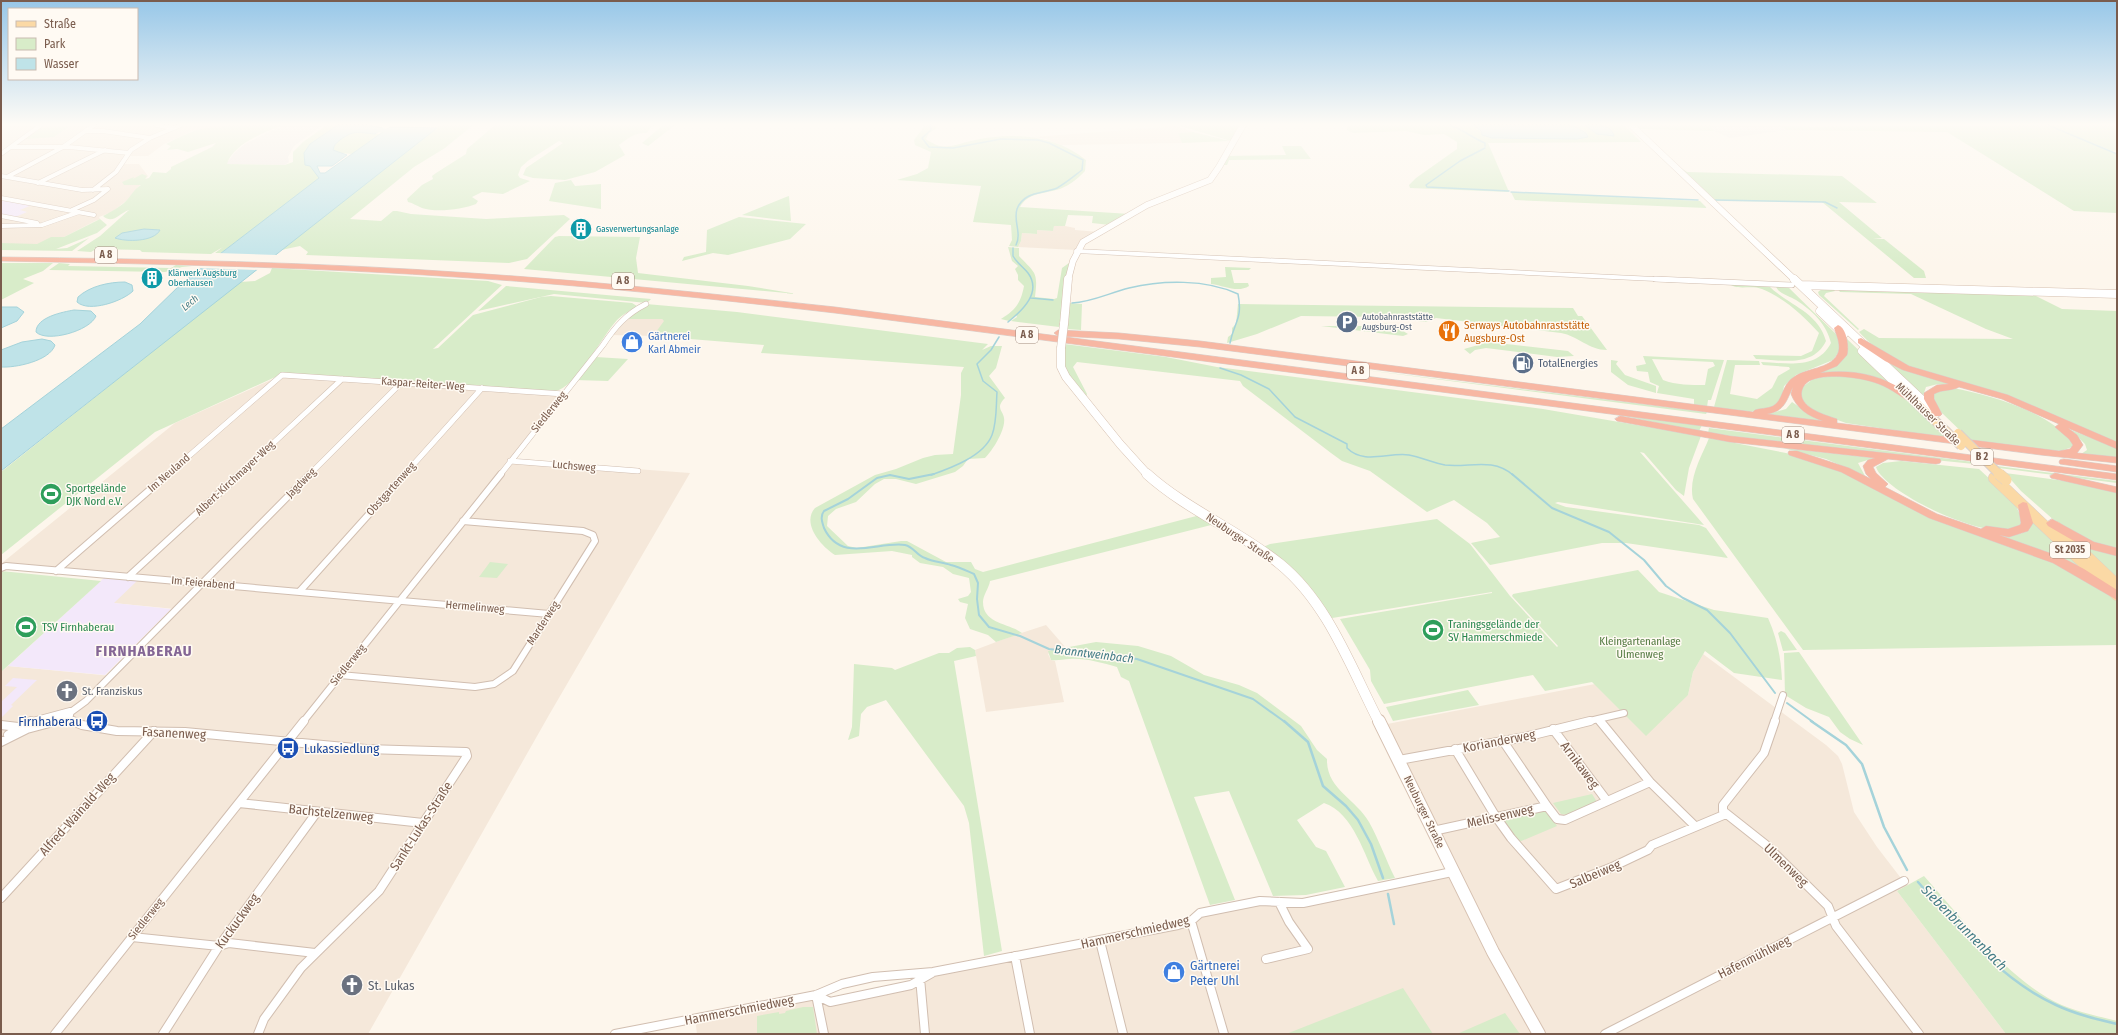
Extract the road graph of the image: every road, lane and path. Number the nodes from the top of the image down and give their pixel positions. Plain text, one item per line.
1 (14, 173) edge
2 (58, 173) edge
3 (114, 173) edge
4 (1217, 173) edge
5 (1681, 173) edge
6 (1681, 173) edge
7 (1, 176) edge
8 (7, 177) junction
9 (38, 183) junction
10 (93, 190) junction
11 (1, 198) edge
12 (71, 210) junction
13 (79, 212) junction
14 (94, 215) dead end
15 (1, 216) edge
16 (1, 226) edge
17 (37, 226) junction
18 (1076, 251) junction
19 (1, 253) edge
20 (1, 259) edge
21 (273, 262) junction
22 (1792, 285) junction
23 (1801, 285) junction
24 (1858, 286) junction
25 (1821, 287) junction
26 (2117, 294) edge
27 (1817, 300) junction
28 (646, 304) dead end
29 (1061, 328) junction
30 (1838, 328) junction
31 (1860, 341) junction
32 (1200, 344) junction
33 (1237, 344) dead end
34 (282, 375) joint
35 (342, 379) junction
36 (401, 382) junction
37 (482, 388) junction
38 (1620, 392) dead end
39 (1470, 393) junction
40 (564, 394) junction
41 (1914, 401) junction
42 (1662, 403) junction
43 (1724, 411) junction
44 (1937, 414) junction
45 (1881, 432) junction
46 (1730, 438) junction
47 (2117, 446) edge
48 (2041, 452) junction
49 (1900, 457) junction
50 (2117, 460) edge
51 (510, 461) junction
52 (2117, 469) edge
53 (638, 471) dead end
54 (2055, 476) junction
55 (2117, 477) edge
56 (2117, 484) edge
57 (2117, 490) edge
58 (2023, 505) junction
59 (463, 521) junction
60 (2052, 523) junction
61 (2117, 552) edge
62 (4, 567) edge
63 (56, 571) junction
64 (128, 576) junction
65 (201, 583) junction
66 (2117, 585) edge
67 (300, 591) junction
68 (2117, 596) edge
69 (401, 600) junction
70 (549, 614) junction
71 (340, 675) junction
72 (1781, 699) dead end
73 (71, 711) junction
74 (1624, 713) dead end
75 (1598, 719) junction
76 (1, 725) edge
77 (18, 726) junction
78 (1553, 729) junction
79 (154, 731) junction
80 (1503, 741) junction
81 (1, 742) edge
82 (288, 742) junction
83 (1455, 749) junction
84 (1399, 760) junction
85 (1650, 782) junction
86 (1607, 801) junction
87 (239, 803) junction
88 (1547, 806) junction
89 (317, 812) junction
90 (1726, 814) junction
91 (1496, 817) junction
92 (423, 823) junction
93 (1695, 826) junction
94 (1433, 831) junction
95 (1452, 872) junction
96 (1904, 881) dead end
97 (1, 898) edge
98 (1279, 902) junction
99 (1832, 917) junction
100 (1191, 921) junction
101 (132, 936) junction
102 (1100, 941) junction
103 (219, 946) junction
104 (315, 953) junction
105 (1015, 956) junction
106 (1266, 959) dead end
107 (919, 976) junction
108 (816, 995) junction
109 (55, 1034) edge
110 (163, 1034) edge
111 (258, 1034) edge
112 (615, 1034) edge
113 (824, 1034) edge
114 (925, 1034) edge
115 (1030, 1034) edge
116 (1123, 1034) edge
117 (1224, 1034) edge
118 (1539, 1034) edge
119 (1605, 1034) edge
120 (1919, 1034) edge

1 - 8 street
2 - 9 street
3 - 10 street
4 - 18 street, Neuburger Straße
5 - 22 street, Mühlhauser Straße / St 2035
6 - 23 street, Mühlhauser Straße / St 2035
7 - 8 street
8 - 9 street
9 - 10 street
10 - 12 street
11 - 12 street
12 - 13 street
13 - 14 street
13 - 17 street
15 - 17 street
16 - 17 street
18 - 22 street
18 - 29 street, Neuburger Straße
19 - 21 highway, A 8
20 - 21 highway, A 8
21 - 29 highway, A 8
21 - 39 highway, A 8
22 - 23 street
22 - 30 street, Mühlhauser Straße / St 2035
23 - 24 street
23 - 25 street
23 - 27 street, Mühlhauser Straße / St 2035
24 - 25 street
24 - 26 street
25 - 27 street
27 - 31 street, Mühlhauser Straße / St 2035
28 - 40 street, Siedlerweg
29 - 32 highway
29 - 52 highway, A 8
29 - 84 street, Neuburger Straße, bridge
30 - 41 street, Mühlhauser Straße / St 2035
30 - 43 highway
31 - 44 street, Mühlhauser Straße / St 2035
31 - 47 highway
32 - 33 highway
32 - 42 highway
34 - 35 street, Kaspar-Reiter-Weg
34 - 63 street, Im Neuland
35 - 36 street, Kaspar-Reiter-Weg
35 - 64 street, Albert-Kirchmayer-Weg
36 - 37 street, Kaspar-Reiter-Weg
36 - 65 street, Jagdweg
37 - 40 street, Kaspar-Reiter-Weg
37 - 67 street, Obstgartenweg
38 - 42 highway
39 - 46 highway
39 - 55 highway, A 8
40 - 51 street, Siedlerweg
41 - 45 highway
41 - 58 main road, Mühlhauser Straße / St 2035, bridge
42 - 43 highway
43 - 45 highway
44 - 48 highway
44 - 60 main road, Mühlhauser Straße / B 2, bridge
45 - 48 highway
46 - 49 highway
46 - 68 highway
48 - 50 highway
49 - 54 highway
49 - 58 highway
51 - 53 street, Luchsweg
51 - 59 street, Siedlerweg
54 - 56 highway
54 - 57 highway
58 - 68 main road, Mühlhauser Straße / St 2035
59 - 69 street, Siedlerweg
59 - 70 street, Marderweg
60 - 61 highway
60 - 66 main road, Mühlhauser Straße / B 2
62 - 63 street, Im Feierabend
63 - 64 street, Im Feierabend
64 - 65 street, Im Feierabend
65 - 67 street, Im Feierabend
65 - 73 street, Jagdweg
67 - 69 street, Im Feierabend
69 - 70 street, Hermelinweg
69 - 71 street, Siedlerweg
70 - 71 street, Marderweg
71 - 82 street, Siedlerweg
72 - 90 street
73 - 77 street
73 - 79 street, Fasanenweg
73 - 81 street
74 - 75 street, Korianderweg
75 - 78 street, Korianderweg
75 - 85 street
76 - 77 street
77 - 81 street
78 - 80 street, Korianderweg
78 - 86 street, Arnikaweg
79 - 82 street, Fasanenweg
79 - 97 street, Alfred-Wainald-Weg
80 - 83 street, Korianderweg
80 - 88 street
82 - 87 street, Siedlerweg
82 - 92 street, Sankt-Lukas-Straße
83 - 84 street, Korianderweg
83 - 91 street
84 - 94 street, Neuburger Straße
85 - 86 street, Melissenweg
85 - 93 street
86 - 88 street, Melissenweg
87 - 89 street, Bachstelzenweg
87 - 101 street, Siedlerweg
88 - 91 street, Melissenweg
89 - 92 street, Bachstelzenweg
89 - 103 street, Kuckuckweg
90 - 93 street, Salbeiweg
90 - 99 street, Ulmenweg
91 - 93 street, Salbeiweg
91 - 94 street, Melissenweg
92 - 104 street, Sankt-Lukas-Straße
94 - 95 street, Neuburger Straße
95 - 98 street, Hammerschmiedweg
95 - 118 street, Neuburger Straße
96 - 99 street, Hafenmühlweg
98 - 100 street, Hammerschmiedweg
98 - 106 street
99 - 119 street, Hafenmühlweg
99 - 120 street, Ulmenweg
100 - 102 street, Hammerschmiedweg
100 - 117 street
101 - 103 street
101 - 109 street, Siedlerweg
102 - 105 street, Hammerschmiedweg
102 - 116 street
103 - 104 street
103 - 110 street, Kuckuckweg
104 - 111 street, Sankt-Lukas-Straße
105 - 107 street, Hammerschmiedweg
105 - 115 street
107 - 108 street, Hammerschmiedweg
107 - 108 street, Hammerschmiedweg
107 - 114 street
108 - 112 street, Hammerschmiedweg
108 - 113 street

